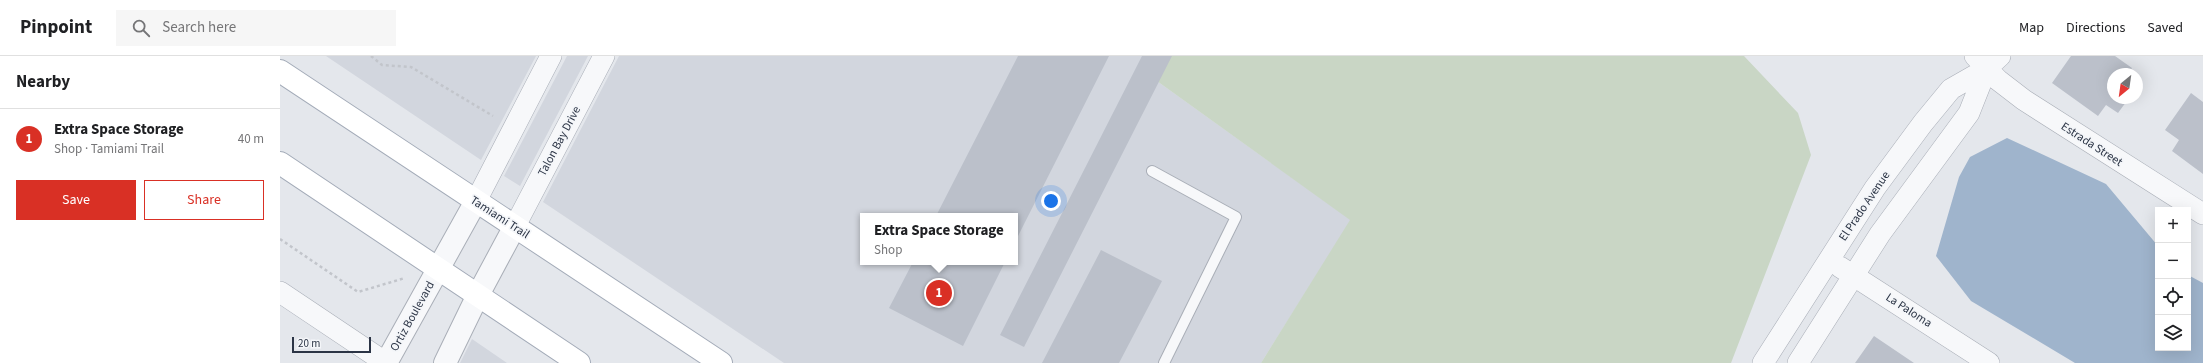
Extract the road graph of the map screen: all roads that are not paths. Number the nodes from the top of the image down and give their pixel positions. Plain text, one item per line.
1 (551, 56) edge
2 (604, 56) edge
3 (1988, 59) edge
4 (280, 70) edge
5 (280, 163) edge
6 (1152, 171) dead end
7 (476, 201) junction
8 (2203, 214) edge
9 (515, 226) junction
10 (1828, 259) junction
11 (438, 268) junction
12 (1853, 274) junction
13 (280, 292) edge
14 (478, 295) junction
15 (386, 363) edge
16 (445, 363) edge
17 (579, 363) edge
18 (721, 363) edge
19 (1164, 363) edge
20 (1763, 363) edge
21 (1798, 363) edge
22 (1989, 363) edge

1 - 7 street
2 - 9 street, Talon Bay Drive
3 - 8 street, Estrada Street
3 - 10 street, El Prado Avenue
3 - 12 street
4 - 7 main road, Tamiami Trail
5 - 11 main road
6 - 19 lane
7 - 9 main road, Tamiami Trail
7 - 11 street, Ortiz Boulevard
9 - 14 street
9 - 18 main road, Tamiami Trail
10 - 12 street, La Paloma
10 - 20 street, El Prado Avenue
11 - 14 main road
11 - 15 street, Ortiz Boulevard
12 - 21 street
12 - 22 street, La Paloma
13 - 15 street
14 - 16 street
14 - 17 main road

